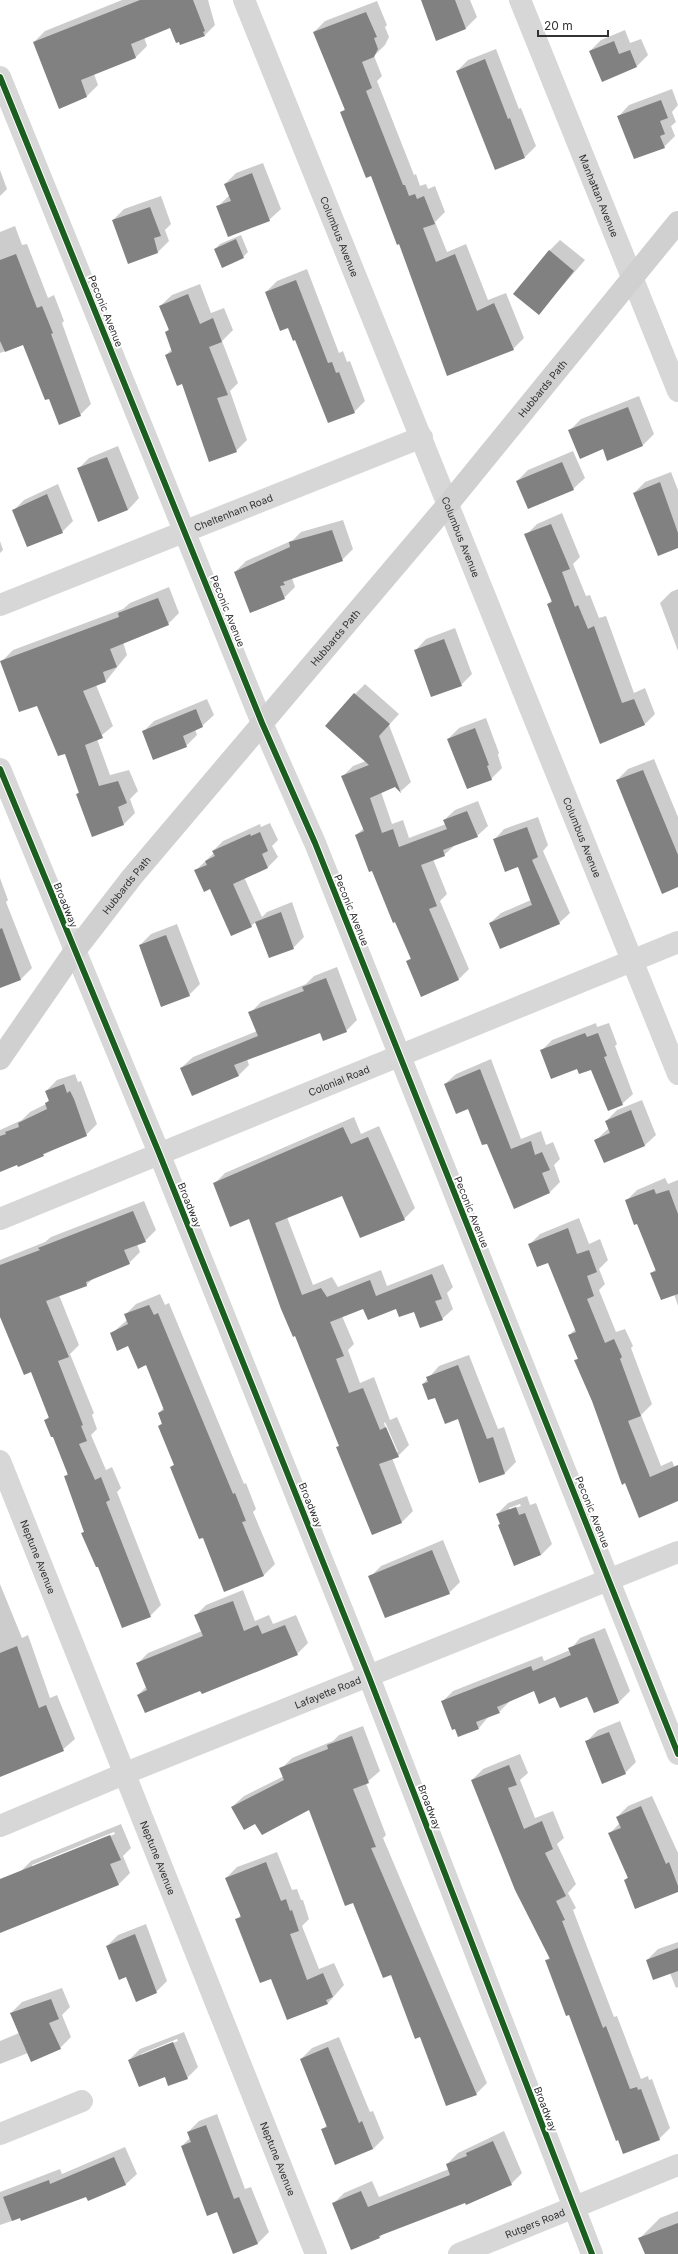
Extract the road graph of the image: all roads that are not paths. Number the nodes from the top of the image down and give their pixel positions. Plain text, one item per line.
1 (244, 0) edge
2 (520, 0) edge
3 (0, 77) edge
4 (678, 222) edge
5 (632, 277) junction
6 (678, 391) edge
7 (422, 437) junction
8 (449, 503) junction
9 (185, 532) junction
10 (0, 605) edge
11 (262, 723) junction
12 (0, 769) edge
13 (678, 942) edge
14 (74, 952) junction
15 (632, 960) junction
16 (399, 1056) junction
17 (0, 1059) edge
18 (678, 1074) edge
19 (159, 1153) junction
20 (0, 1219) edge
21 (0, 1461) edge
22 (678, 1552) edge
23 (609, 1580) junction
24 (369, 1677) junction
25 (678, 1754) edge
26 (126, 1773) junction
27 (0, 1826) edge
28 (82, 2101) dead end
29 (0, 2134) edge
30 (678, 2165) edge
31 (573, 2207) junction
32 (316, 2254) edge
33 (459, 2254) edge
34 (592, 2254) edge

1 - 7 street, Columbus Avenue
2 - 5 street, Manhattan Avenue
3 - 9 street, Peconic Avenue
4 - 5 street, Hubbards Path
5 - 6 street, Manhattan Avenue
5 - 8 street, Hubbards Path
7 - 8 street, Columbus Avenue
7 - 9 street, Cheltenham Road
8 - 11 street, Hubbards Path
8 - 15 street, Columbus Avenue
9 - 10 street, Cheltenham Road
9 - 11 street, Peconic Avenue
11 - 14 street, Hubbards Path
11 - 16 street, Peconic Avenue
12 - 14 street, Broadway
13 - 15 street, Colonial Road
14 - 17 street, Hubbards Path
14 - 19 street, Broadway
15 - 16 street, Colonial Road
15 - 18 street, Columbus Avenue
16 - 19 street, Colonial Road
16 - 23 street, Peconic Avenue
19 - 20 street, Colonial Road
19 - 24 street, Broadway
21 - 26 street, Neptune Avenue
22 - 23 street, Lafayette Road
23 - 24 street, Lafayette Road
23 - 25 street, Peconic Avenue
24 - 26 street, Lafayette Road
24 - 31 street, Broadway
26 - 27 street, Lafayette Road
26 - 32 street, Neptune Avenue
28 - 29 street
30 - 31 street, Rutgers Road
31 - 33 street, Rutgers Road
31 - 34 street, Broadway

